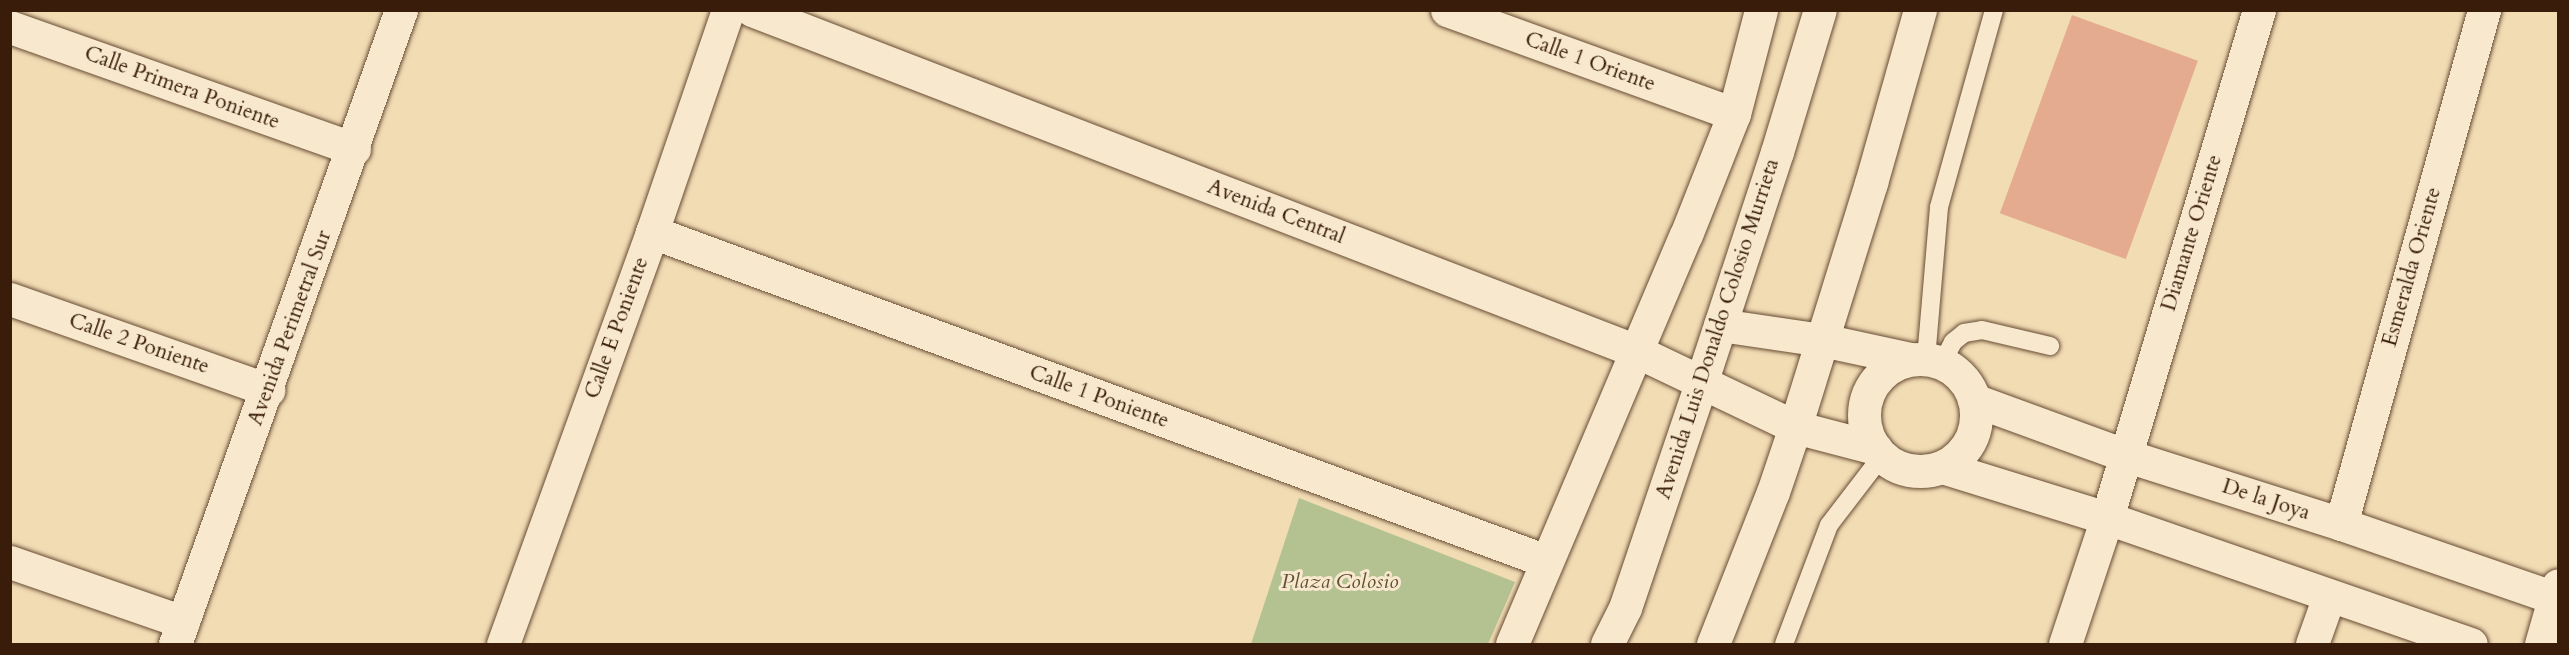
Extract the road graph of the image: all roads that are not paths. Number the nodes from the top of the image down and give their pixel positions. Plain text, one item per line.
1 (401, 10) edge
2 (728, 10) edge
3 (752, 10) edge
4 (1447, 10) edge
5 (1761, 10) edge
6 (1820, 10) edge
7 (1920, 10) edge
8 (1994, 10) edge
9 (2259, 10) edge
10 (2484, 10) edge
11 (10, 27) edge
12 (1734, 114) junction
13 (354, 149) junction
14 (652, 232) junction
15 (10, 299) edge
16 (1720, 325) junction
17 (1822, 340) junction
18 (2050, 346) dead end
19 (1636, 351) junction
20 (1926, 360) junction
21 (1701, 383) junction
22 (268, 390) junction
23 (1974, 400) junction
24 (1795, 427) junction
25 (1879, 452) junction
26 (2124, 455) junction
27 (1942, 467) junction
28 (2107, 518) junction
29 (2341, 524) junction
30 (1546, 561) junction
31 (10, 562) edge
32 (2557, 594) edge
33 (2329, 596) junction
34 (179, 633) edge
35 (503, 645) edge
36 (1512, 645) edge
37 (1607, 645) edge
38 (1713, 645) edge
39 (1784, 645) edge
40 (2065, 645) edge
41 (2312, 645) edge
42 (2471, 645) edge
43 (2541, 645) edge

1 - 13 street, Avenida Perimetral Sur
2 - 14 street, Calle E Poniente
3 - 19 street, Avenida Central
4 - 12 street, Calle 1 Oriente
5 - 12 street
6 - 16 street, Avenida Luis Donaldo Colosio Murrieta
7 - 17 street
8 - 20 lane
9 - 26 street, Diamante Oriente
10 - 29 street, Esmeralda Oriente
11 - 13 street, Calle Primera Poniente
12 - 19 street
13 - 22 street, Avenida Perimetral Sur
14 - 30 street, Calle 1 Poniente
14 - 35 street, Calle E Poniente
15 - 22 street, Calle 2 Poniente
16 - 17 street
16 - 21 street, Avenida Luis Donaldo Colosio Murrieta
17 - 20 street
17 - 24 street
18 - 20 lane
19 - 21 street, Avenida Central
19 - 30 street
20 - 23 street
20 - 25 street
21 - 24 street, Avenida Central
21 - 37 street, Avenida Luis Donaldo Colosio Murrieta
22 - 34 street, Avenida Perimetral Sur
23 - 26 street, De la Joya
23 - 27 street
24 - 25 street
24 - 38 street
25 - 27 street
25 - 39 lane
26 - 28 street, Diamante Oriente
26 - 29 street, De la Joya
27 - 28 street
28 - 33 street
28 - 40 street, Diamante Oriente
29 - 32 street, De la Joya
30 - 36 street
31 - 34 street
32 - 43 street
33 - 41 street
33 - 42 street

